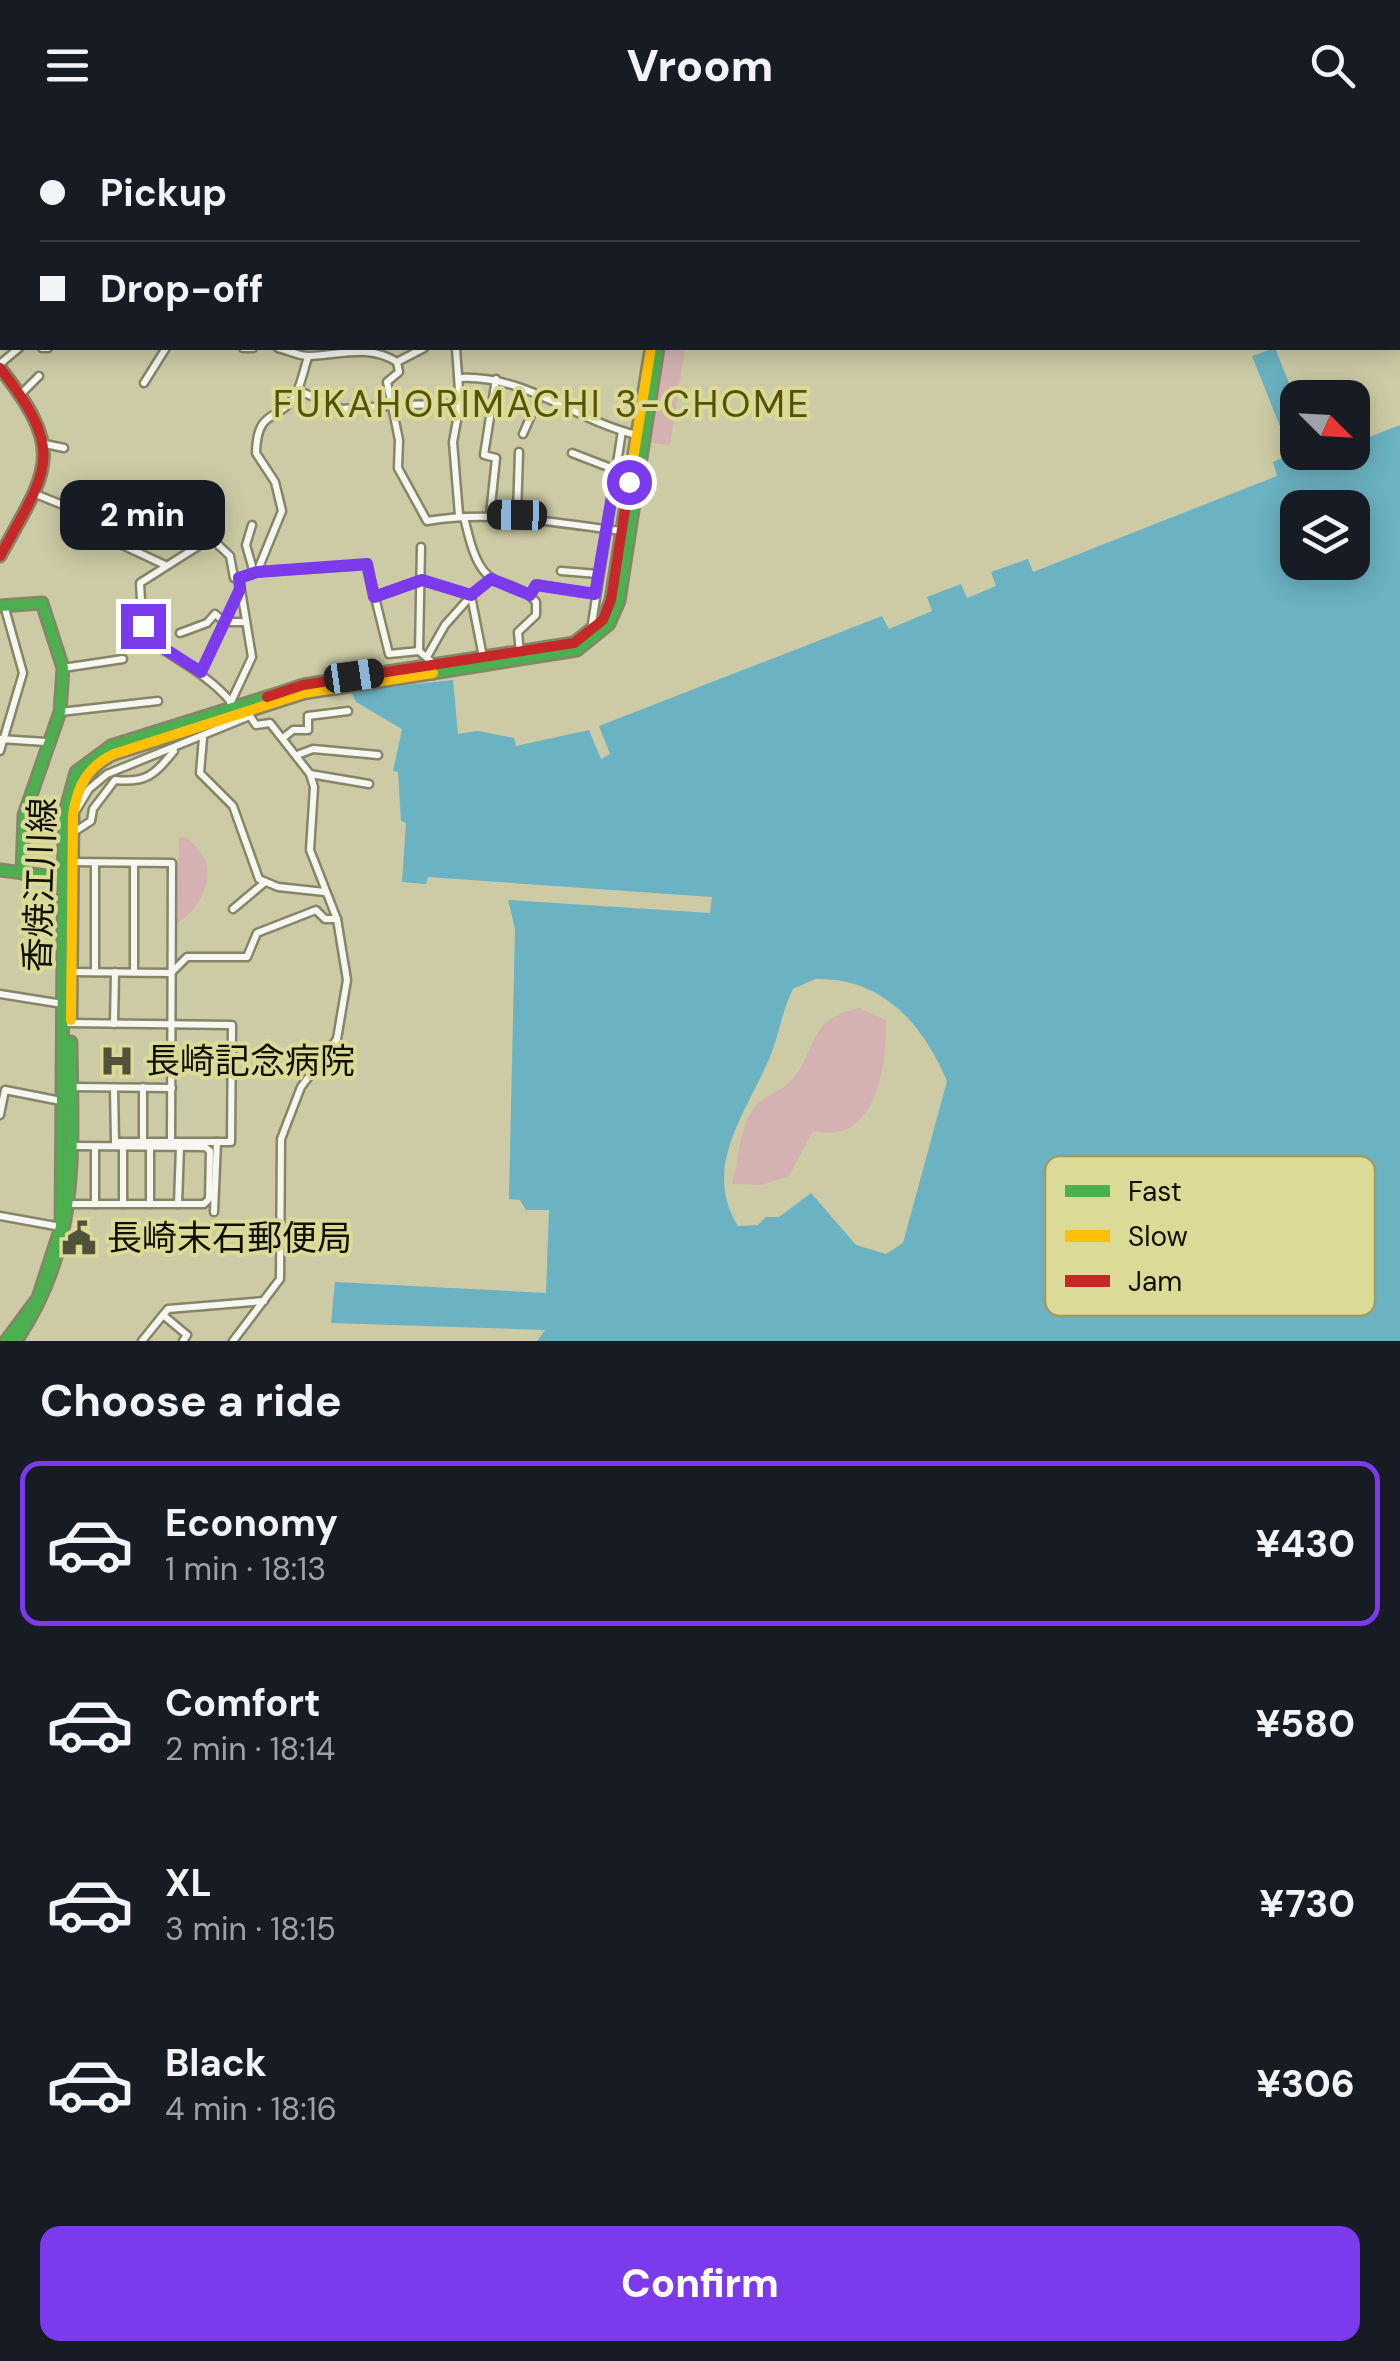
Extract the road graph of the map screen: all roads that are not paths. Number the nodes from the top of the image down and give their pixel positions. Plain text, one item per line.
1 (165, 350) edge
2 (285, 350) edge
3 (332, 350) edge
4 (420, 350) edge
5 (456, 350) edge
6 (650, 350) edge
7 (658, 350) edge
8 (308, 357) junction
9 (397, 362) junction
10 (0, 366) edge
11 (39, 376) dead end
12 (460, 378) junction
13 (496, 378) junction
14 (144, 383) dead end
15 (297, 390) junction
16 (22, 393) junction
17 (540, 395) junction
18 (460, 404) junction
19 (392, 406) junction
20 (342, 409) junction
21 (345, 423) dead end
22 (622, 431) junction
23 (523, 434) dead end
24 (636, 435) junction
25 (44, 444) junction
26 (64, 448) dead end
27 (519, 452) dead end
28 (572, 454) dead end
29 (616, 470) junction
30 (615, 479) junction
31 (629, 482) junction
32 (38, 495) junction
33 (490, 515) junction
34 (517, 515) junction
35 (461, 516) junction
36 (252, 525) dead end
37 (606, 530) junction
38 (619, 531) junction
39 (211, 538) junction
40 (117, 540) junction
41 (421, 547) dead end
42 (2, 551) edge
43 (165, 566) junction
44 (562, 571) dead end
45 (255, 573) junction
46 (598, 574) junction
47 (239, 578) junction
48 (491, 579) junction
49 (422, 580) junction
50 (240, 589) junction
51 (595, 594) junction
52 (530, 595) junction
53 (471, 596) junction
54 (374, 597) junction
55 (2, 606) edge
56 (611, 612) junction
57 (225, 622) junction
58 (246, 622) junction
59 (180, 632) dead end
60 (587, 638) junction
61 (423, 653) junction
62 (520, 654) junction
63 (483, 658) junction
64 (122, 659) dead end
65 (435, 666) junction
66 (63, 668) junction
67 (201, 672) junction
68 (376, 677) junction
69 (158, 702) dead end
70 (60, 712) junction
71 (348, 712) dead end
72 (203, 738) junction
73 (283, 738) junction
74 (2, 739) edge
75 (46, 742) junction
76 (174, 750) junction
77 (0, 751) edge
78 (297, 755) junction
79 (378, 755) dead end
80 (310, 774) junction
81 (369, 784) dead end
82 (69, 815) junction
83 (73, 832) junction
84 (69, 862) junction
85 (96, 864) junction
86 (134, 864) junction
87 (0, 870) edge
88 (22, 873) junction
89 (68, 879) junction
90 (264, 883) junction
91 (326, 892) junction
92 (233, 909) dead end
93 (337, 920) junction
94 (68, 972) junction
95 (95, 972) junction
96 (115, 972) junction
97 (134, 972) junction
98 (171, 973) junction
99 (0, 994) edge
100 (64, 1004) junction
101 (68, 1024) junction
102 (114, 1024) junction
103 (172, 1026) junction
104 (66, 1087) junction
105 (114, 1088) junction
106 (143, 1088) junction
107 (172, 1088) junction
108 (2, 1089) edge
109 (62, 1102) junction
110 (0, 1115) edge
111 (171, 1142) junction
112 (217, 1142) junction
113 (146, 1144) junction
114 (70, 1146) junction
115 (94, 1146) junction
116 (124, 1147) junction
117 (180, 1147) junction
118 (70, 1204) junction
119 (95, 1204) junction
120 (122, 1204) junction
121 (150, 1204) junction
122 (178, 1204) junction
123 (214, 1212) dead end
124 (0, 1216) edge
125 (61, 1227) junction
126 (264, 1301) junction
127 (163, 1315) junction
128 (6, 1341) edge
129 (16, 1341) edge
130 (142, 1341) edge
131 (183, 1341) edge
132 (233, 1341) edge

1 - 14 street
2 - 8 street
3 - 8 street
3 - 9 street
4 - 9 street
5 - 12 street
6 - 24 main road
7 - 56 main road
8 - 15 street
9 - 19 street
10 - 16 main road
11 - 16 street
12 - 13 street
12 - 18 street
13 - 17 street
13 - 33 street
15 - 20 street
15 - 45 street
16 - 25 main road
17 - 22 street
17 - 23 street
18 - 19 street
18 - 35 street
19 - 20 street
19 - 35 street
20 - 21 street
22 - 24 street
22 - 29 street
24 - 31 main road
25 - 26 street
25 - 32 main road
27 - 34 street
28 - 29 street
29 - 30 street
30 - 31 street
30 - 37 street
31 - 38 main road
32 - 40 street
32 - 42 main road
33 - 34 street
33 - 35 street
34 - 37 street
35 - 48 street
36 - 45 street
37 - 38 street
37 - 46 street
38 - 56 main road
39 - 40 street
39 - 43 street
39 - 47 street
40 - 43 street
41 - 49 street
43 - 67 street
44 - 46 street
45 - 47 street
45 - 54 street
46 - 51 street
47 - 50 street
48 - 52 street
48 - 53 street
49 - 53 street
49 - 54 street
49 - 61 street
50 - 57 street
50 - 58 street
51 - 52 street
51 - 60 street
52 - 62 street
53 - 61 street
53 - 63 street
54 - 61 street
55 - 66 main road
55 - 74 street
56 - 60 main road
57 - 58 street
57 - 59 street
57 - 67 street
58 - 67 street
60 - 62 main road, 香焼江川線
60 - 68 main road, 香焼江川線
61 - 65 street
62 - 63 main road, 香焼江川線
63 - 65 main road, 香焼江川線
64 - 66 street
65 - 68 main road, 香焼江川線
66 - 70 main road
68 - 82 main road, 香焼江川線
69 - 70 street
70 - 75 main road
71 - 73 street
72 - 73 street
72 - 76 street
72 - 90 street
73 - 78 street
74 - 75 street
74 - 77 street
75 - 88 main road
76 - 82 street
76 - 83 street
78 - 79 street
78 - 80 street
80 - 81 street
80 - 91 street
82 - 83 main road, 香焼江川線
82 - 84 main road, 香焼江川線
83 - 84 main road, 香焼江川線
84 - 85 street
84 - 89 main road, 香焼江川線
85 - 86 street
85 - 95 street
86 - 97 street
86 - 98 street
87 - 88 main road
88 - 89 main road
89 - 94 main road, 香焼江川線
90 - 91 street
90 - 92 street
91 - 93 street
93 - 98 street
93 - 126 street
94 - 95 street
94 - 100 main road, 香焼江川線
94 - 101 main road, 香焼江川線
95 - 96 street
96 - 97 street
96 - 102 street
97 - 98 street
98 - 103 street
99 - 100 street
100 - 101 main road, 香焼江川線
101 - 102 street
101 - 104 main road, 香焼江川線
102 - 103 street
103 - 107 street
103 - 112 street
104 - 105 street
104 - 109 main road, 香焼江川線
104 - 114 main road, 香焼江川線
105 - 106 street
105 - 113 street
106 - 107 street
106 - 113 street
107 - 111 street
108 - 109 street
108 - 110 street
109 - 125 main road, 香焼江川線
111 - 112 street
111 - 113 street
112 - 123 street
113 - 116 street
113 - 117 street
113 - 121 street
114 - 115 street
114 - 118 main road, 香焼江川線
115 - 116 street
115 - 119 street
116 - 120 street
117 - 122 street
117 - 122 street
118 - 119 street
118 - 129 main road, 香焼江川線
119 - 120 street
120 - 121 street
121 - 122 street
124 - 125 street
125 - 128 main road, 香焼江川線
126 - 127 street
126 - 132 street
127 - 130 street
127 - 131 street

